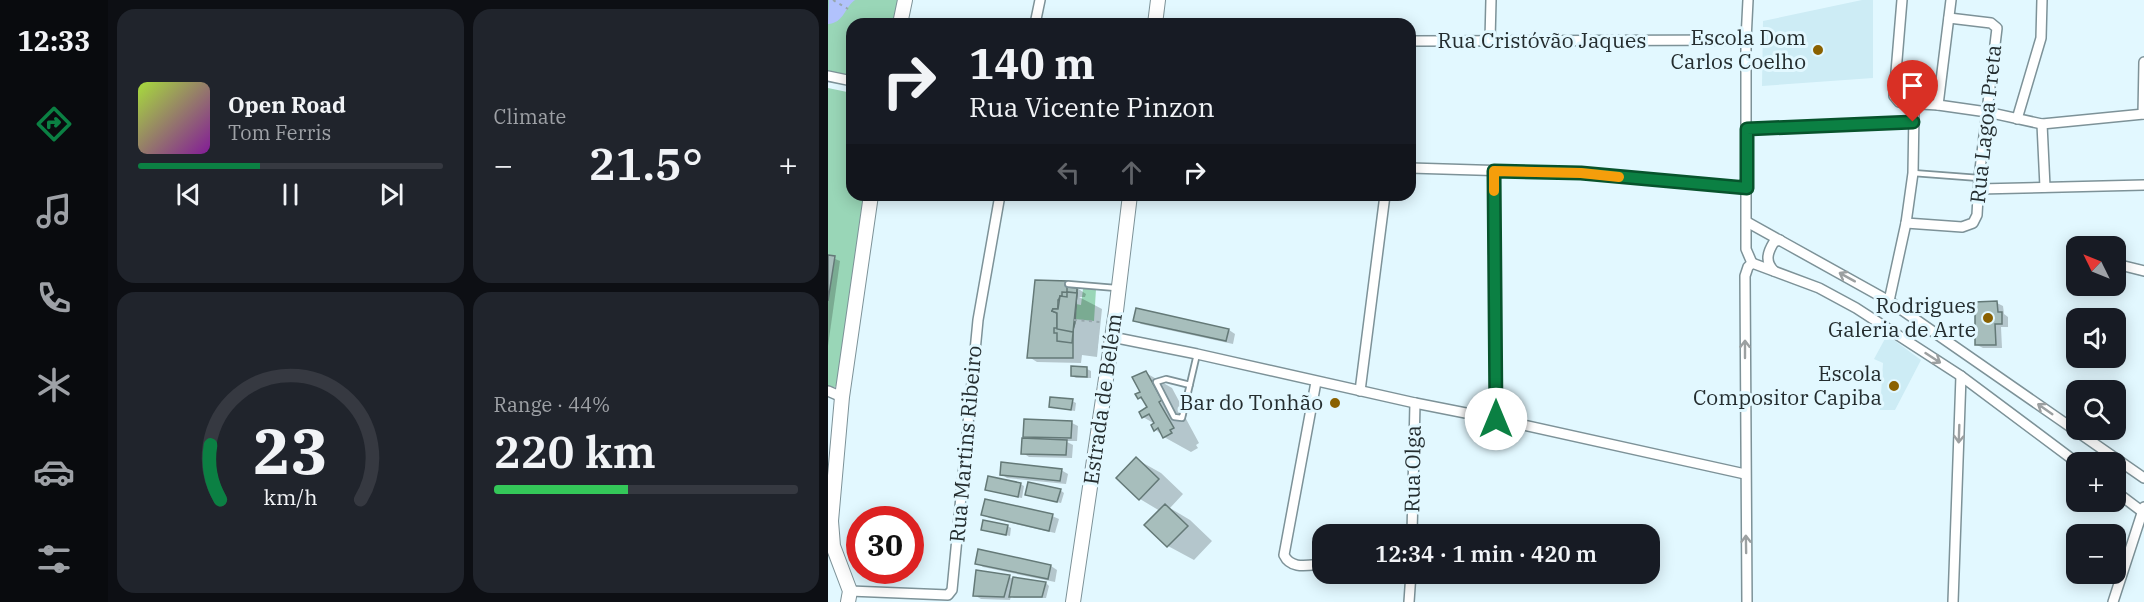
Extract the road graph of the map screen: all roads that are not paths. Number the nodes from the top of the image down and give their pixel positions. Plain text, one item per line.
1 (905, 0) edge
2 (1040, 0) edge
3 (1158, 0) edge
4 (1491, 0) edge
5 (1748, 0) edge
6 (1902, 0) edge
7 (1951, 0) edge
8 (2042, 0) edge
9 (901, 18) edge
10 (1036, 18) edge
11 (1156, 18) edge
12 (1949, 18) junction
13 (1490, 40) junction
14 (1746, 40) junction
15 (1416, 41) edge
16 (2144, 63) edge
17 (828, 76) edge
18 (846, 80) edge
19 (1938, 105) junction
20 (1917, 107) junction
21 (1987, 112) junction
22 (2143, 114) edge
23 (2017, 119) junction
24 (1913, 122) junction
25 (2042, 124) junction
26 (1747, 129) junction
27 (1416, 168) edge
28 (1494, 171) junction
29 (1913, 173) junction
30 (1979, 178) junction
31 (2144, 185) edge
32 (2045, 187) junction
33 (1747, 188) junction
34 (1979, 189) junction
35 (870, 201) edge
36 (999, 201) edge
37 (1129, 201) edge
38 (1384, 201) edge
39 (1747, 222) junction
40 (1906, 223) junction
41 (1780, 240) junction
42 (1752, 263) junction
43 (2126, 266) edge
44 (2144, 271) edge
45 (1774, 272) junction
46 (1068, 284) dead end
47 (1119, 288) junction
48 (1889, 301) junction
49 (1113, 330) junction
50 (1197, 354) junction
51 (1961, 376) junction
52 (1316, 382) junction
53 (1190, 385) junction
54 (828, 391) edge
55 (1360, 391) junction
56 (842, 397) junction
57 (1414, 403) junction
58 (1496, 419) junction
59 (2066, 455) edge
60 (1745, 474) junction
61 (2144, 478) edge
62 (2126, 498) edge
63 (2143, 510) edge
64 (830, 521) edge
65 (1412, 524) edge
66 (1312, 564) edge
67 (1410, 584) edge
68 (849, 597) edge
69 (1073, 602) edge
70 (1409, 602) edge
71 (1747, 602) edge
72 (1953, 602) edge
73 (2113, 602) edge

1 - 9 street
2 - 10 street
3 - 11 street
4 - 13 street
5 - 14 street
6 - 20 street
7 - 12 street
8 - 23 street
12 - 19 street
12 - 21 street, Rua Lagoa Preta
13 - 14 street, Rua Cristóvão Jaques
13 - 15 street, Rua Cristóvão Jaques
14 - 26 street
16 - 22 street
17 - 18 street
19 - 20 street
19 - 21 street
20 - 24 street
21 - 23 street
21 - 30 street, Rua Lagoa Preta
22 - 25 street
23 - 25 street
24 - 26 street
24 - 29 street
25 - 32 street
26 - 33 street
27 - 28 street
28 - 33 street
28 - 58 street
29 - 30 lane
29 - 40 street
30 - 34 street, Rua Lagoa Preta
31 - 32 street
32 - 34 street
33 - 39 street
34 - 40 street, Rua Lagoa Preta
35 - 56 street
36 - 68 street, Rua Martins Ribeiro
37 - 47 street, Estrada de Belém
38 - 55 street
39 - 41 street
39 - 42 street
40 - 48 street
41 - 45 street
48 -> 41 street
42 - 45 street
60 -> 42 street
43 - 44 street
45 -> 51 street
46 - 47 lane
47 - 49 street, Estrada de Belém
61 -> 48 street
49 - 50 street
49 - 69 street, Estrada de Belém
50 - 52 street
50 - 53 lane
51 - 59 street
51 -> 72 street
52 - 55 street
52 - 66 street
53 - 53 lane
54 - 56 street
55 - 57 street
56 - 64 street
57 - 58 street
57 - 65 street, Rua Olga
58 - 60 street
71 -> 60 street
62 - 63 street
63 - 73 street
64 - 68 street
67 - 70 street

